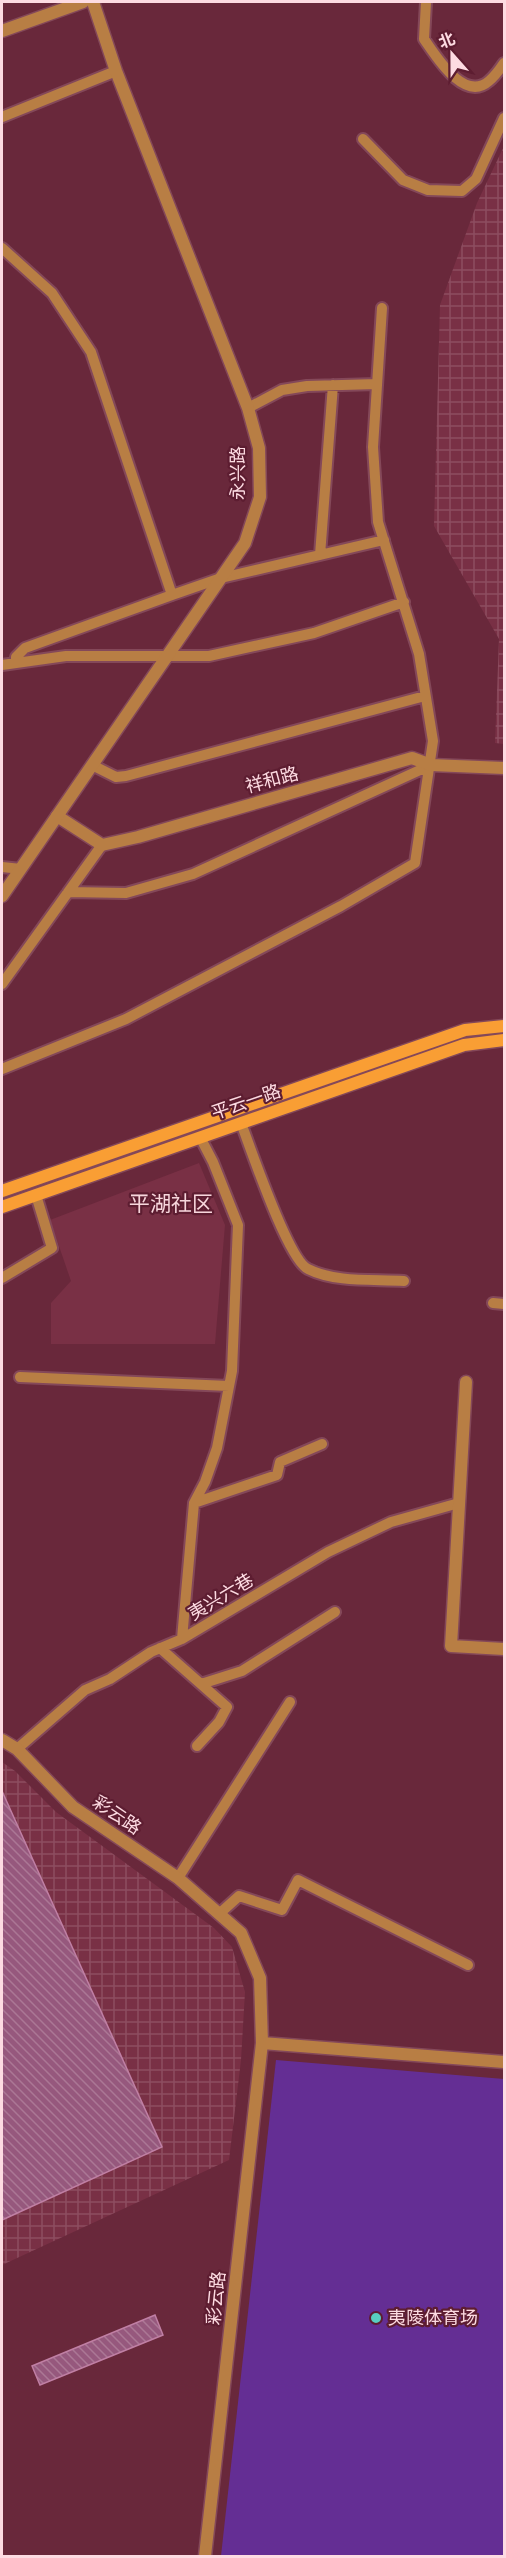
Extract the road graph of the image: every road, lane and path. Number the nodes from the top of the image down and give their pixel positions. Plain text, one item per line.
1 (83, 2) edge
2 (93, 2) edge
3 (426, 2) edge
4 (2, 31) edge
5 (504, 63) edge
6 (116, 71) junction
7 (2, 117) edge
8 (504, 118) edge
9 (363, 139) dead end
10 (2, 248) edge
11 (382, 308) dead end
12 (377, 384) junction
13 (333, 385) junction
14 (248, 408) junction
15 (384, 540) junction
16 (320, 555) junction
17 (221, 578) junction
18 (172, 595) junction
19 (404, 602) junction
20 (167, 656) junction
21 (16, 663) junction
22 (2, 665) edge
23 (425, 696) junction
24 (92, 765) junction
25 (431, 765) junction
26 (504, 768) edge
27 (57, 816) junction
28 (102, 845) junction
29 (2, 867) edge
30 (21, 869) junction
31 (68, 892) junction
32 (2, 896) edge
33 (2, 984) edge
34 (504, 1026) edge
35 (504, 1040) edge
36 (2, 1070) edge
37 (241, 1123) junction
38 (200, 1137) junction
39 (2, 1191) edge
40 (36, 1195) junction
41 (2, 1207) edge
42 (2, 1278) edge
43 (404, 1281) dead end
44 (20, 1377) dead end
45 (466, 1382) dead end
46 (229, 1386) junction
47 (322, 1444) dead end
48 (194, 1503) junction
49 (459, 1503) junction
50 (335, 1612) dead end
51 (182, 1639) junction
52 (160, 1648) junction
53 (504, 1649) edge
54 (201, 1684) junction
55 (290, 1702) dead end
56 (2, 1740) edge
57 (197, 1746) dead end
58 (17, 1749) junction
59 (178, 1878) junction
60 (219, 1914) junction
61 (468, 1965) dead end
62 (262, 2043) junction
63 (504, 2062) edge
64 (205, 2556) edge

1 - 4 street
2 - 6 street, 永兴路
3 - 5 lane
6 - 7 lane
6 - 14 street, 永兴路
8 - 9 lane
10 - 18 lane
11 - 12 lane
12 - 13 lane
12 - 15 lane
13 - 14 lane
13 - 16 lane
14 - 17 street, 永兴路
15 - 16 lane
15 - 19 lane
16 - 17 lane
17 - 18 lane
17 - 20 street, 永兴路
18 - 21 lane
19 - 20 lane
19 - 23 lane
20 - 21 lane
20 - 24 street, 永兴路
21 - 22 lane
23 - 24 lane
23 - 25 lane
24 - 27 street, 永兴路
25 - 26 street, 祥和路
25 - 28 street, 祥和路
25 - 31 lane
25 - 36 lane
27 - 28 street
27 - 30 street, 永兴路
28 - 31 lane
29 - 30 lane
30 - 32 street, 永兴路
31 - 33 lane
34 - 39 main road, 平云一路
35 - 37 main road, 平云一路
37 - 38 main road, 平云一路
37 - 43 lane
38 - 40 main road, 平云一路
38 - 46 lane
40 - 41 main road, 平云一路
40 - 42 lane
44 - 46 lane
45 - 49 street
46 - 48 lane
47 - 48 lane
48 - 51 lane
49 - 51 lane, 夷兴六巷
49 - 53 street
50 - 54 lane
51 - 52 lane, 夷兴六巷
52 - 54 lane
52 - 58 lane, 夷兴六巷
54 - 57 lane
55 - 59 lane
56 - 58 street, 彩云路
58 - 59 street, 彩云路
59 - 60 street, 彩云路
60 - 61 lane
60 - 62 street, 彩云路
62 - 63 street
62 - 64 street, 彩云路

